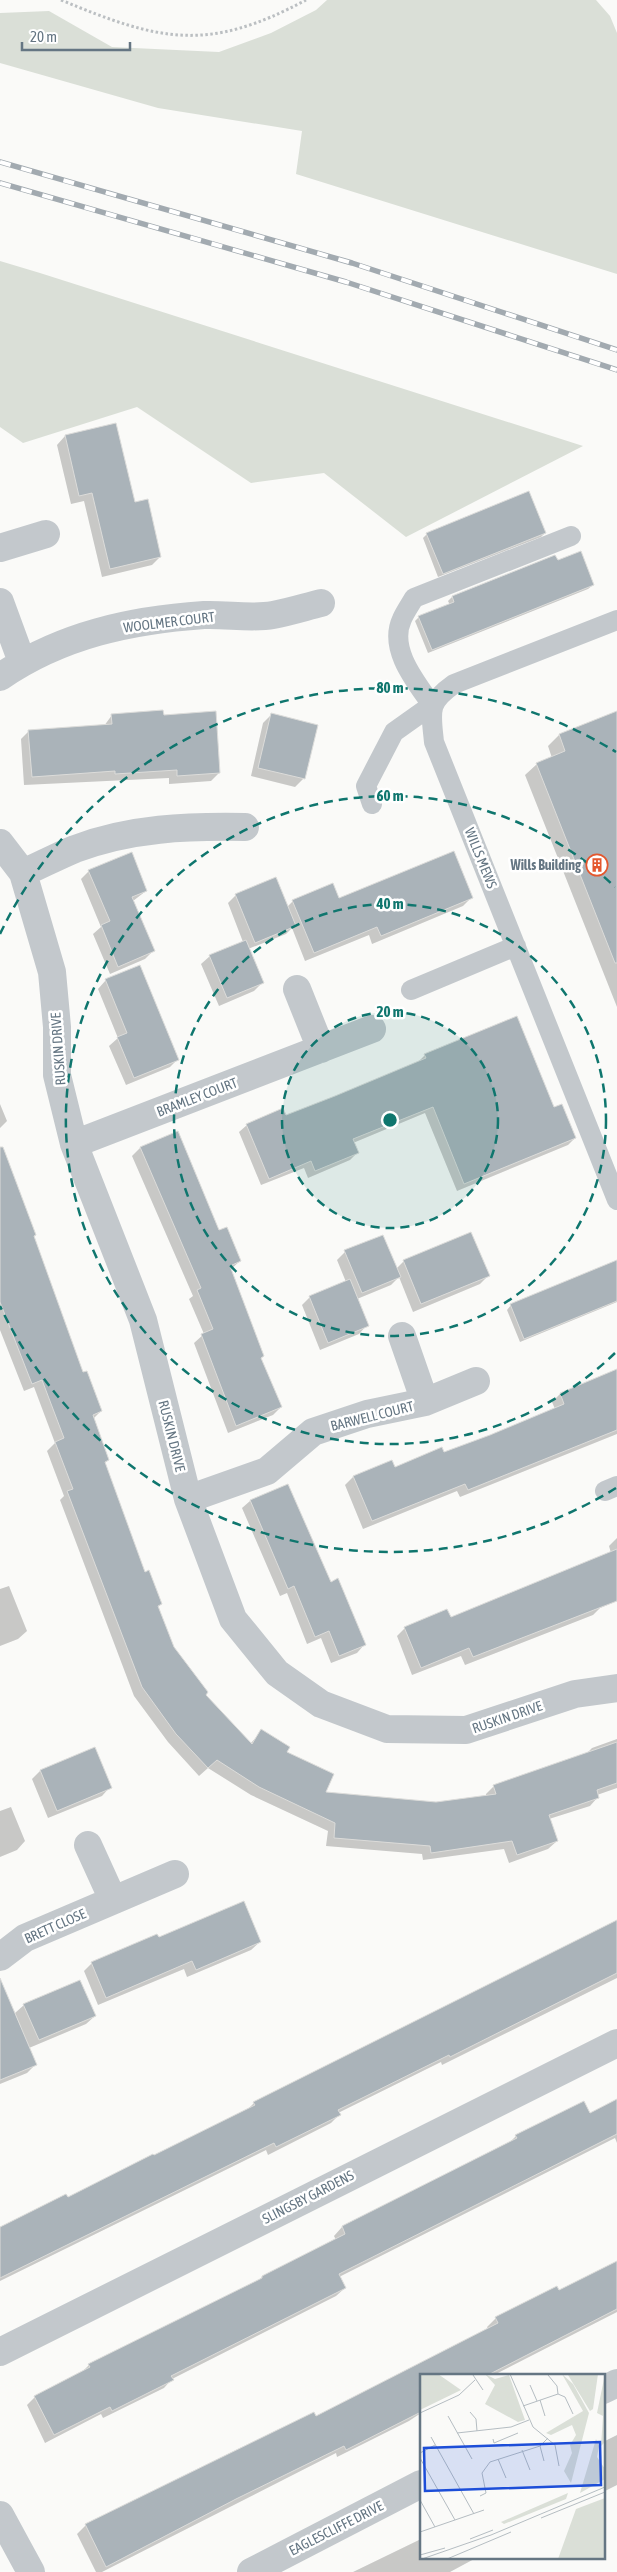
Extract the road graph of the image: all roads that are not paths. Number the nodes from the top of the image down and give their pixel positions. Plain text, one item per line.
1 (46, 534) dead end
2 (571, 536) dead end
3 (0, 548) edge
4 (0, 602) edge
5 (321, 603) dead end
6 (617, 620) edge
7 (11, 670) edge
8 (432, 705) junction
9 (372, 804) dead end
10 (245, 827) dead end
11 (0, 843) edge
12 (23, 873) junction
13 (516, 946) junction
14 (297, 988) dead end
15 (411, 990) dead end
16 (372, 1029) dead end
17 (321, 1048) junction
18 (74, 1144) junction
19 (617, 1200) edge
20 (402, 1336) dead end
21 (476, 1381) dead end
22 (425, 1402) junction
23 (188, 1499) junction
24 (617, 1688) edge
25 (88, 1845) dead end
26 (175, 1874) dead end
27 (113, 1900) junction
28 (0, 1957) edge
29 (617, 2044) edge
30 (0, 2352) edge
31 (617, 2383) edge
32 (604, 2390) edge
33 (420, 2485) edge
34 (0, 2515) edge
35 (31, 2572) edge
36 (251, 2572) edge

1 - 3 street
2 - 8 lane
4 - 7 street
5 - 7 street, WOOLMER COURT
6 - 8 lane
8 - 9 lane
8 - 13 lane, WILLS MEWS
10 - 12 street
11 - 12 street, RUSKIN DRIVE
12 - 18 street, RUSKIN DRIVE
13 - 15 lane
13 - 19 lane, WILLS MEWS
14 - 17 street
16 - 17 street, BRAMLEY COURT
17 - 18 street, BRAMLEY COURT
18 - 23 street, RUSKIN DRIVE
20 - 22 street, BARWELL COURT
21 - 22 street, BARWELL COURT
22 - 23 street, BARWELL COURT
23 - 24 street, RUSKIN DRIVE
25 - 27 street
26 - 27 street, BRETT CLOSE
27 - 28 street, BRETT CLOSE
29 - 30 street, SLINGSBY GARDENS
31 - 32 street
33 - 36 street, EAGLESCLIFFE DRIVE
34 - 35 street

